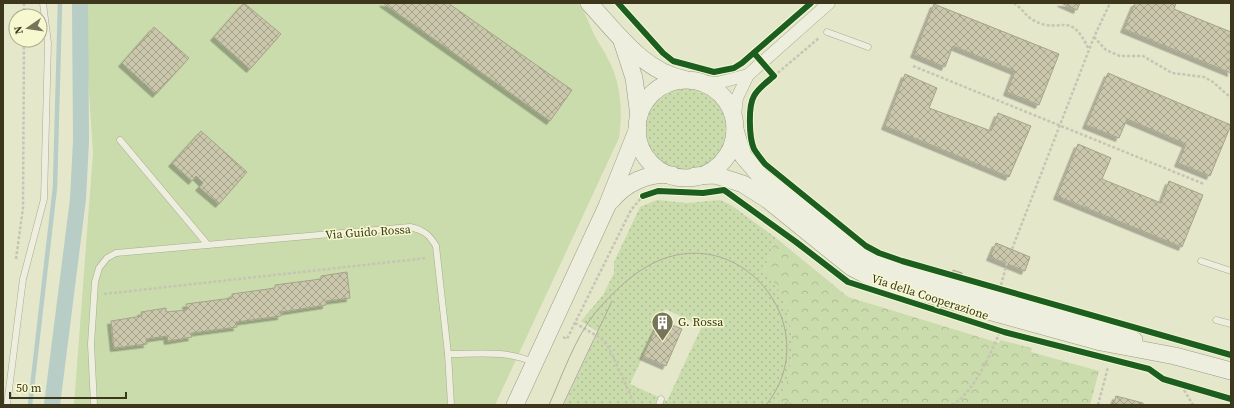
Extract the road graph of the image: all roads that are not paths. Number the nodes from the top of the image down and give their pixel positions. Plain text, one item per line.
1 (43, 3) edge
2 (589, 3) edge
3 (829, 3) edge
4 (827, 32) road end
5 (620, 37) junction
6 (868, 47) dead end
7 (748, 75) junction
8 (694, 81) junction
9 (638, 125) junction
10 (735, 127) junction
11 (120, 140) dead end
12 (675, 176) junction
13 (694, 176) junction
14 (607, 206) junction
15 (208, 245) junction
16 (1201, 260) dead end
17 (1231, 272) edge
18 (1216, 320) dead end
19 (1231, 324) edge
20 (448, 354) junction
21 (1175, 356) junction
22 (534, 363) junction
23 (1231, 371) edge
24 (7, 405) edge
25 (94, 405) edge
26 (451, 405) edge
27 (515, 405) edge

1 - 24 lane
2 - 5 street
3 - 7 street
4 - 6 lane
5 - 8 street
5 - 9 street
7 - 8 street
7 - 10 street
8 - 9 street
8 - 10 street
9 - 12 street
9 - 14 street
10 - 13 street
10 - 21 street, Via della Cooperazione
11 - 15 lane
12 - 13 street
12 - 14 street
13 - 21 street, Via della Cooperazione
14 - 22 street
15 - 20 lane, Via Guido Rossa
15 - 25 lane, Via Guido Rossa
16 - 17 lane
18 - 19 lane
20 - 22 lane
20 - 26 lane, Via Guido Rossa
21 - 23 street, Via della Cooperazione
22 - 27 street

